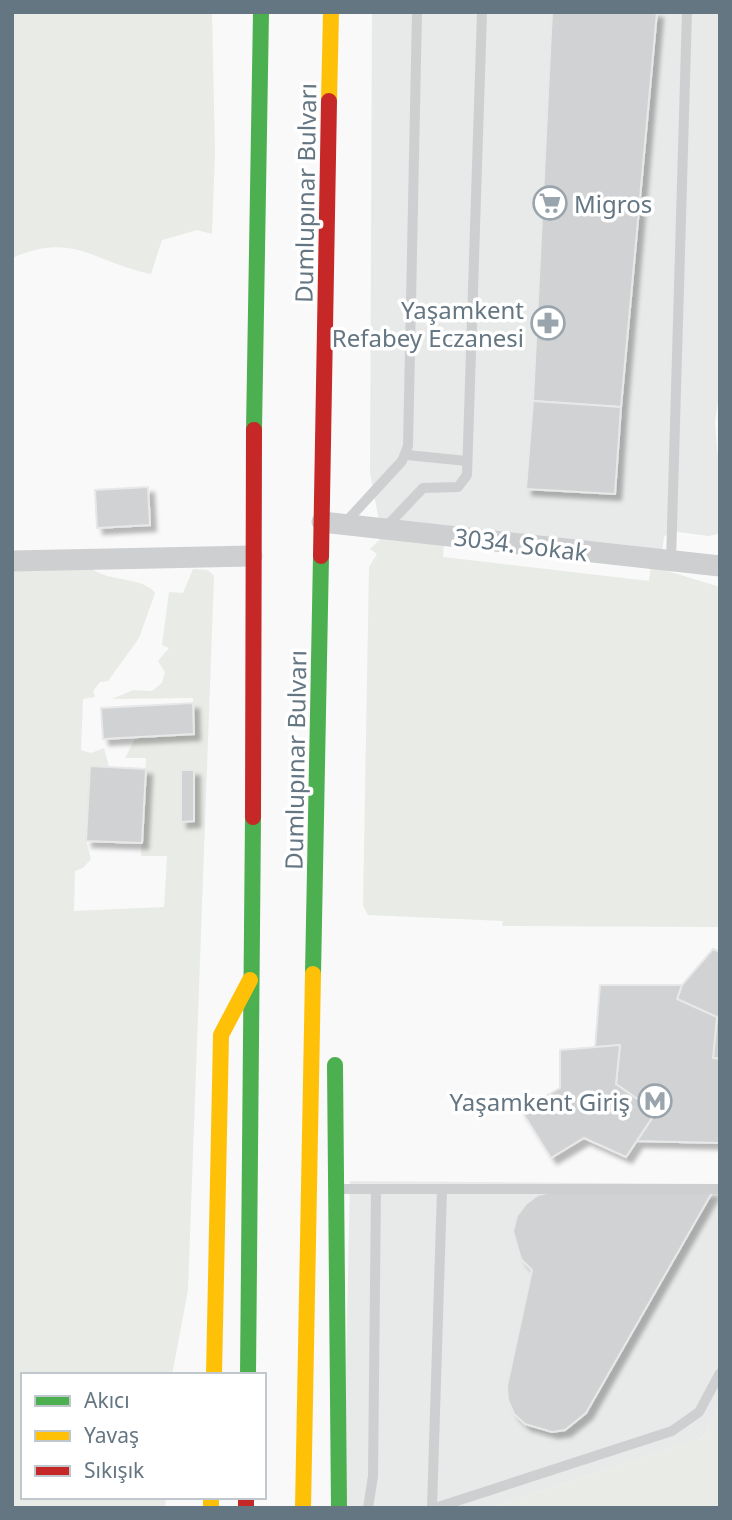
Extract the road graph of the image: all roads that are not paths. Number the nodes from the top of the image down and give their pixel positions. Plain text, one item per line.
1 (261, 12) edge
2 (331, 12) edge
3 (417, 12) edge
4 (482, 12) edge
5 (687, 12) edge
6 (407, 455) junction
7 (467, 461) junction
8 (322, 522) junction
9 (344, 524) junction
10 (385, 528) junction
11 (252, 556) junction
12 (12, 561) edge
13 (671, 561) junction
14 (720, 566) edge
15 (314, 930) junction
16 (254, 972) junction
17 (329, 981) dead end
18 (334, 1051) dead end
19 (338, 1189) junction
20 (376, 1189) junction
21 (720, 1189) edge
22 (442, 1190) junction
23 (214, 1373) edge
24 (248, 1373) edge
25 (720, 1373) edge
26 (303, 1508) edge
27 (339, 1508) edge
28 (368, 1508) edge
29 (433, 1508) edge

1 - 11 highway, Dumlupınar Bulvarı
2 - 8 highway, Dumlupınar Bulvarı
3 - 6 lane
4 - 7 lane
5 - 13 lane
6 - 7 lane
6 - 9 lane
7 - 10 lane
8 - 9 street, 3034. Sokak
8 - 15 highway, Dumlupınar Bulvarı
9 - 10 street, 3034. Sokak
10 - 13 street, 3034. Sokak
11 - 12 street
11 - 16 highway, Dumlupınar Bulvarı
13 - 14 street, 3034. Sokak
15 - 17 highway
15 - 26 highway, Dumlupınar Bulvarı
16 - 23 highway
16 - 24 highway, Dumlupınar Bulvarı
18 - 19 highway
19 - 20 lane
19 - 27 highway
20 - 22 lane
20 - 28 lane
21 - 22 lane
22 - 29 lane
25 - 29 lane

